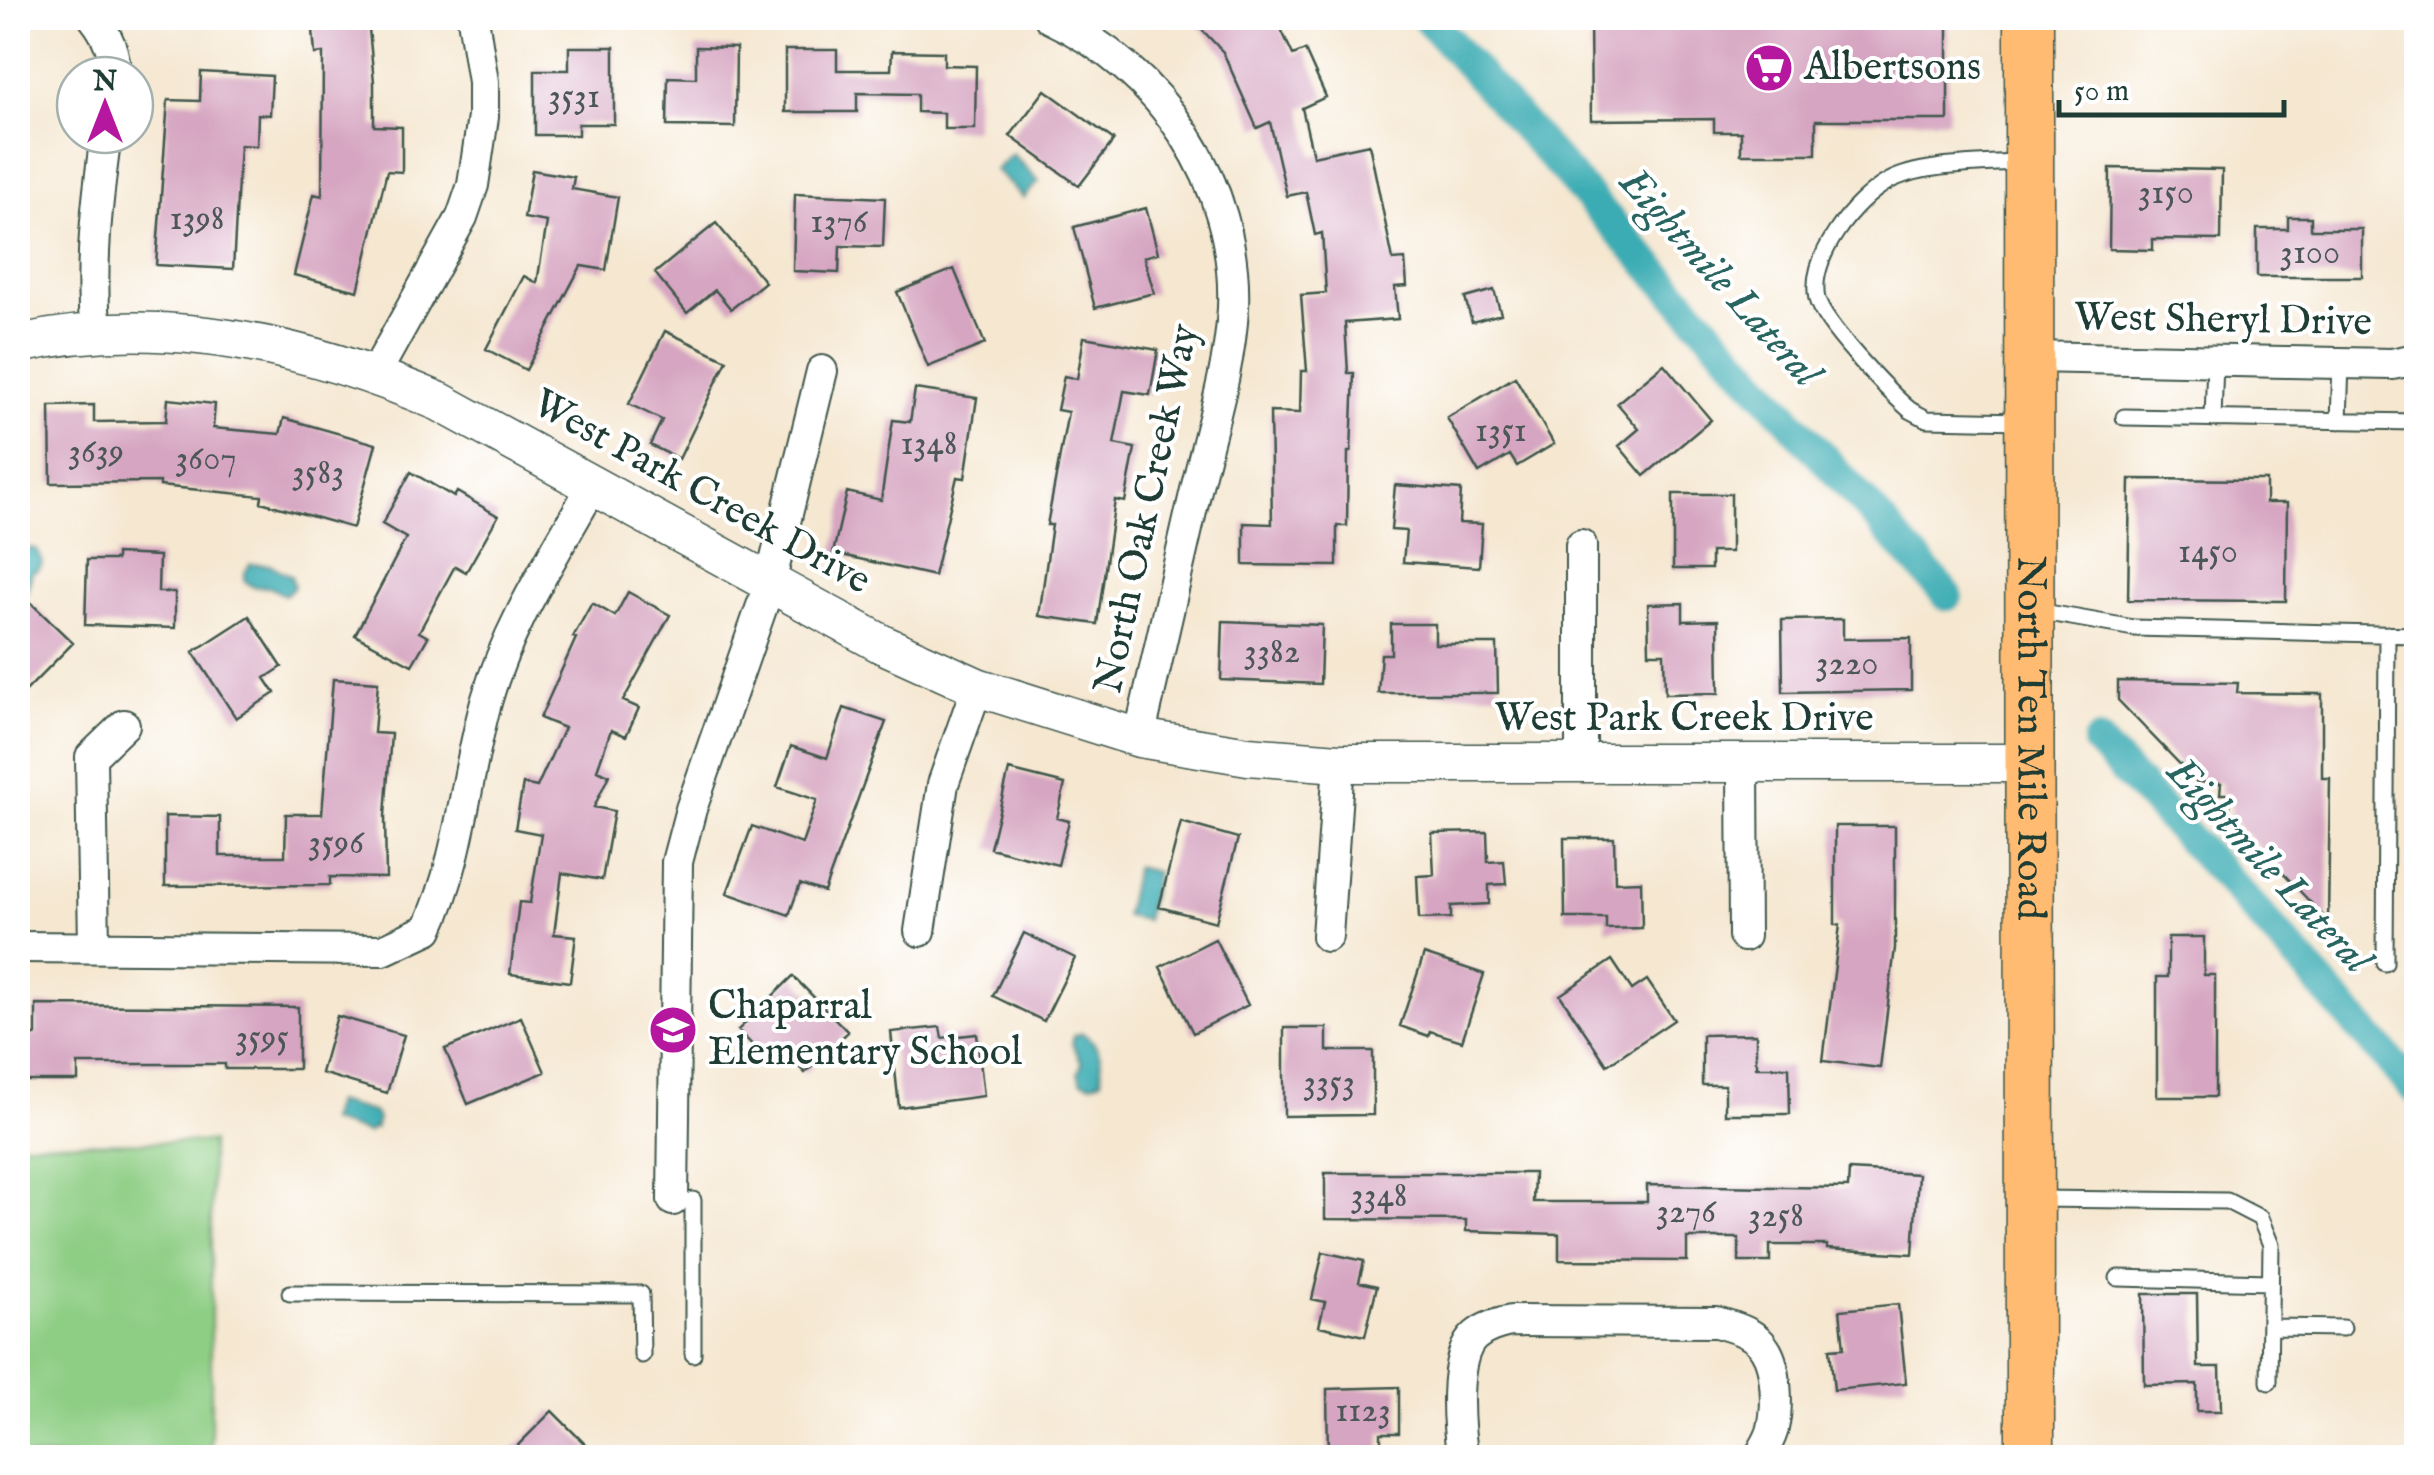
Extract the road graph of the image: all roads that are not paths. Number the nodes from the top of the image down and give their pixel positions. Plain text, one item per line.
1 (94, 18) edge
2 (473, 18) edge
3 (1050, 18) edge
4 (2029, 18) edge
5 (112, 55) edge
6 (103, 155) edge
7 (2028, 161) junction
8 (96, 334) junction
9 (18, 344) edge
10 (2028, 357) junction
11 (2416, 359) edge
12 (2215, 361) junction
13 (2341, 364) junction
14 (822, 372) dead end
15 (375, 374) junction
16 (2124, 417) dead end
17 (2213, 419) junction
18 (2028, 421) junction
19 (2339, 421) junction
20 (2416, 422) edge
21 (593, 485) junction
22 (1581, 545) dead end
23 (770, 583) junction
24 (2416, 604) edge
25 (2028, 609) junction
26 (2387, 634) junction
27 (977, 687) junction
28 (124, 724) dead end
29 (1139, 738) junction
30 (1339, 763) junction
31 (1581, 764) junction
32 (1743, 764) junction
33 (2030, 764) junction
34 (920, 931) dead end
35 (1326, 936) dead end
36 (1744, 936) dead end
37 (18, 947) edge
38 (94, 948) junction
39 (2384, 963) dead end
40 (2030, 1199) junction
41 (683, 1200) joint
42 (2118, 1278) dead end
43 (2270, 1282) junction
44 (290, 1293) dead end
45 (2270, 1327) junction
46 (2343, 1328) dead end
47 (693, 1354) dead end
48 (642, 1356) dead end
49 (2269, 1382) dead end
50 (1463, 1458) edge
51 (1759, 1458) edge
52 (2030, 1458) edge

1 - 5 street
2 - 15 street
3 - 29 street, North Oak Creek Way
4 - 7 main road, North Ten Mile Road
6 - 8 street
7 - 10 main road, North Ten Mile Road
7 - 18 lane
8 - 9 street, West Park Creek Drive
8 - 15 street, West Park Creek Drive
10 - 12 street, West Sheryl Drive
10 - 18 main road, North Ten Mile Road
11 - 13 street, West Sheryl Drive
12 - 13 street, West Sheryl Drive
12 - 17 lane
13 - 19 lane
14 - 23 street
15 - 21 street, West Park Creek Drive
16 - 17 lane
17 - 19 lane
18 - 25 main road, North Ten Mile Road
19 - 20 lane
21 - 23 street, West Park Creek Drive
21 - 38 street
22 - 31 street
23 - 27 street, West Park Creek Drive
23 - 41 street
24 - 26 lane
25 - 26 lane
25 - 33 main road, North Ten Mile Road
26 - 39 lane
27 - 29 street, West Park Creek Drive
27 - 34 street
28 - 38 street
29 - 30 street, West Park Creek Drive
30 - 31 street, West Park Creek Drive
30 - 35 street
31 - 32 street, West Park Creek Drive
32 - 33 street, West Park Creek Drive
32 - 36 street
33 - 40 main road, North Ten Mile Road
37 - 38 street
40 - 43 lane
40 - 52 main road, North Ten Mile Road
41 - 47 lane
42 - 43 lane
43 - 45 lane
44 - 48 lane
45 - 46 lane
45 - 49 lane
50 - 51 street

